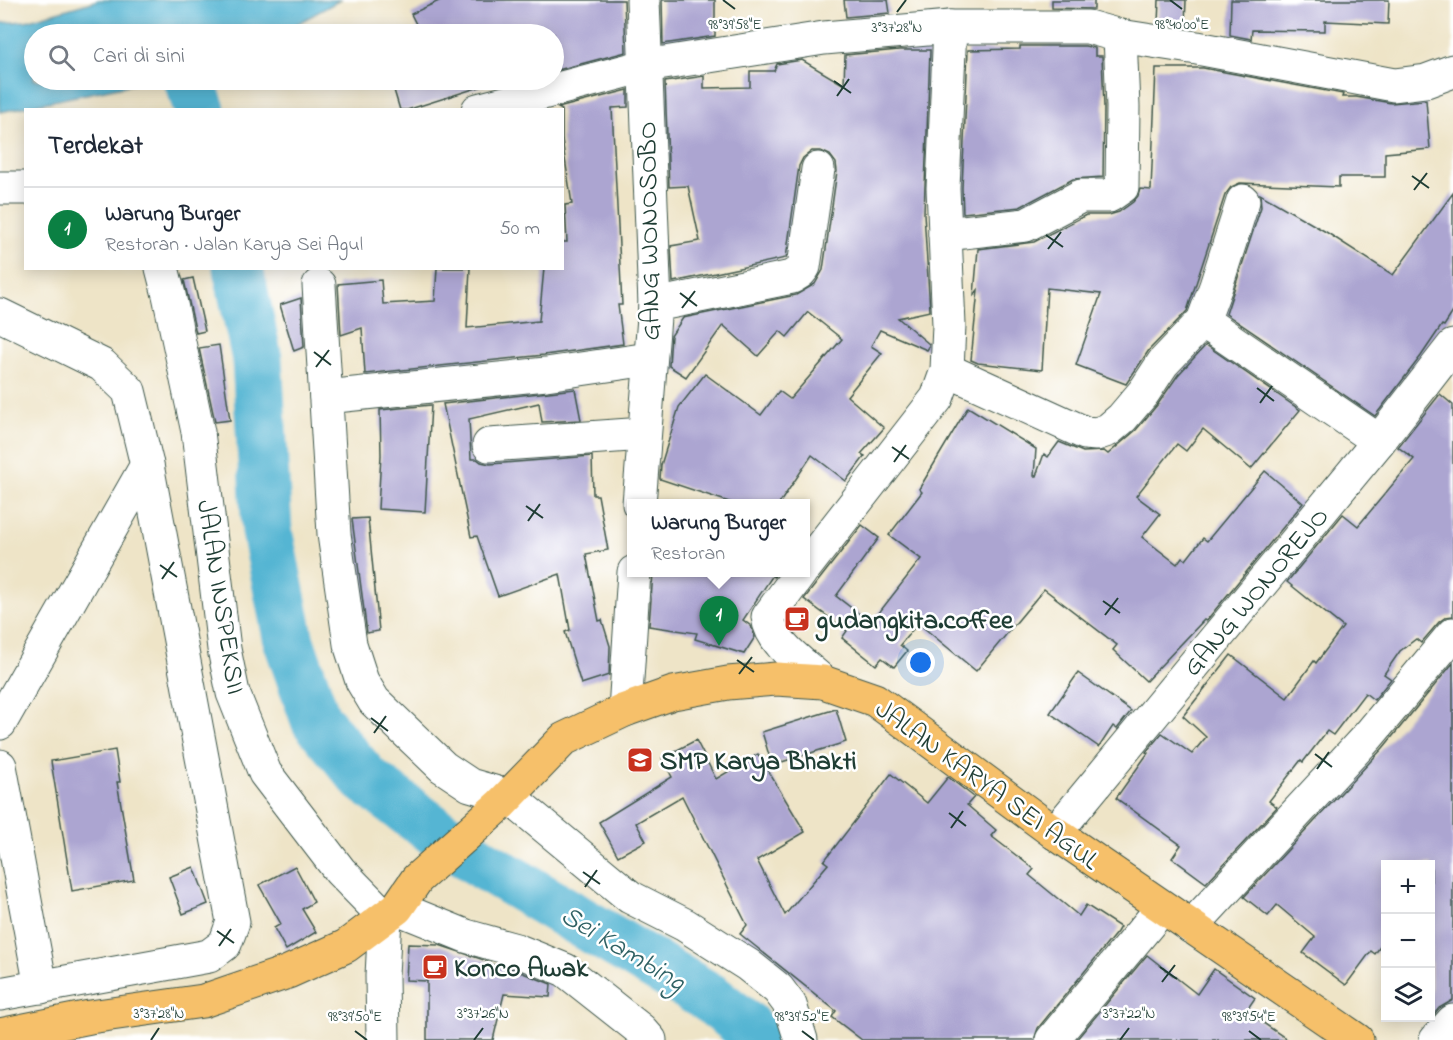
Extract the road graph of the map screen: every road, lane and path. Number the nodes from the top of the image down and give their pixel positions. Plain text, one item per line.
1 (643, 0) edge
2 (950, 27) junction
3 (1120, 36) junction
4 (645, 66) junction
5 (1453, 71) edge
6 (564, 87) edge
7 (554, 90) edge
8 (486, 108) edge
9 (818, 169) dead end
10 (0, 188) edge
11 (24, 188) edge
12 (1243, 201) dead end
13 (945, 234) junction
14 (163, 270) edge
15 (319, 285) dead end
16 (655, 305) junction
17 (0, 316) edge
18 (1203, 321) junction
19 (1453, 346) edge
20 (649, 358) junction
21 (947, 369) junction
22 (326, 397) junction
23 (644, 434) junction
24 (1379, 441) junction
25 (489, 445) dead end
26 (147, 465) junction
27 (639, 499) edge
28 (810, 561) edge
29 (634, 577) edge
30 (798, 577) edge
31 (1453, 634) edge
32 (823, 682) junction
33 (624, 710) junction
34 (0, 723) edge
35 (0, 766) edge
36 (504, 800) junction
37 (1054, 833) junction
38 (1162, 908) junction
39 (391, 912) junction
40 (1191, 927) junction
41 (41, 987) junction
42 (0, 994) edge
43 (1453, 1021) edge
44 (0, 1035) edge
45 (383, 1040) edge
46 (650, 1040) edge
47 (801, 1040) edge
48 (1052, 1040) edge
49 (1356, 1040) edge
50 (1436, 1040) edge

1 - 4 street, GANG WONOSOBO
2 - 3 street
2 - 4 street
2 - 13 street
3 - 5 street
3 - 13 street
4 - 6 street
4 - 16 street, GANG WONOSOBO
7 - 8 street
9 - 16 street
10 - 11 street
12 - 18 street
13 - 21 street
14 - 39 street, JALAN INSPEKSII
15 - 22 street
16 - 20 street, GANG WONOSOBO
17 - 26 street
18 - 21 street
18 - 24 street
19 - 24 street, GANG WONOREJO
20 - 22 street
20 - 23 street, GANG WONOSOBO
21 - 28 street
22 - 36 street
23 - 25 street
23 - 27 street, GANG WONOSOBO
24 - 37 street, GANG WONOREJO
26 - 34 street
26 - 41 street
29 - 33 street
30 - 32 street
31 - 40 street
32 - 33 main road, JALAN KARYA SEI AGUL
32 - 37 main road, JALAN KARYA SEI AGUL
33 - 36 main road, JALAN KARYA SEI AGUL
35 - 41 street
36 - 39 main road, JALAN KARYA SEI AGUL
36 - 47 street
37 - 38 main road, JALAN KARYA SEI AGUL
38 - 40 main road, JALAN KARYA SEI AGUL
38 - 48 street
39 - 44 main road, JALAN KARYA SEI AGUL
39 - 45 street
39 - 46 street
40 - 49 main road, JALAN KARYA SEI AGUL
41 - 42 street
43 - 50 street

